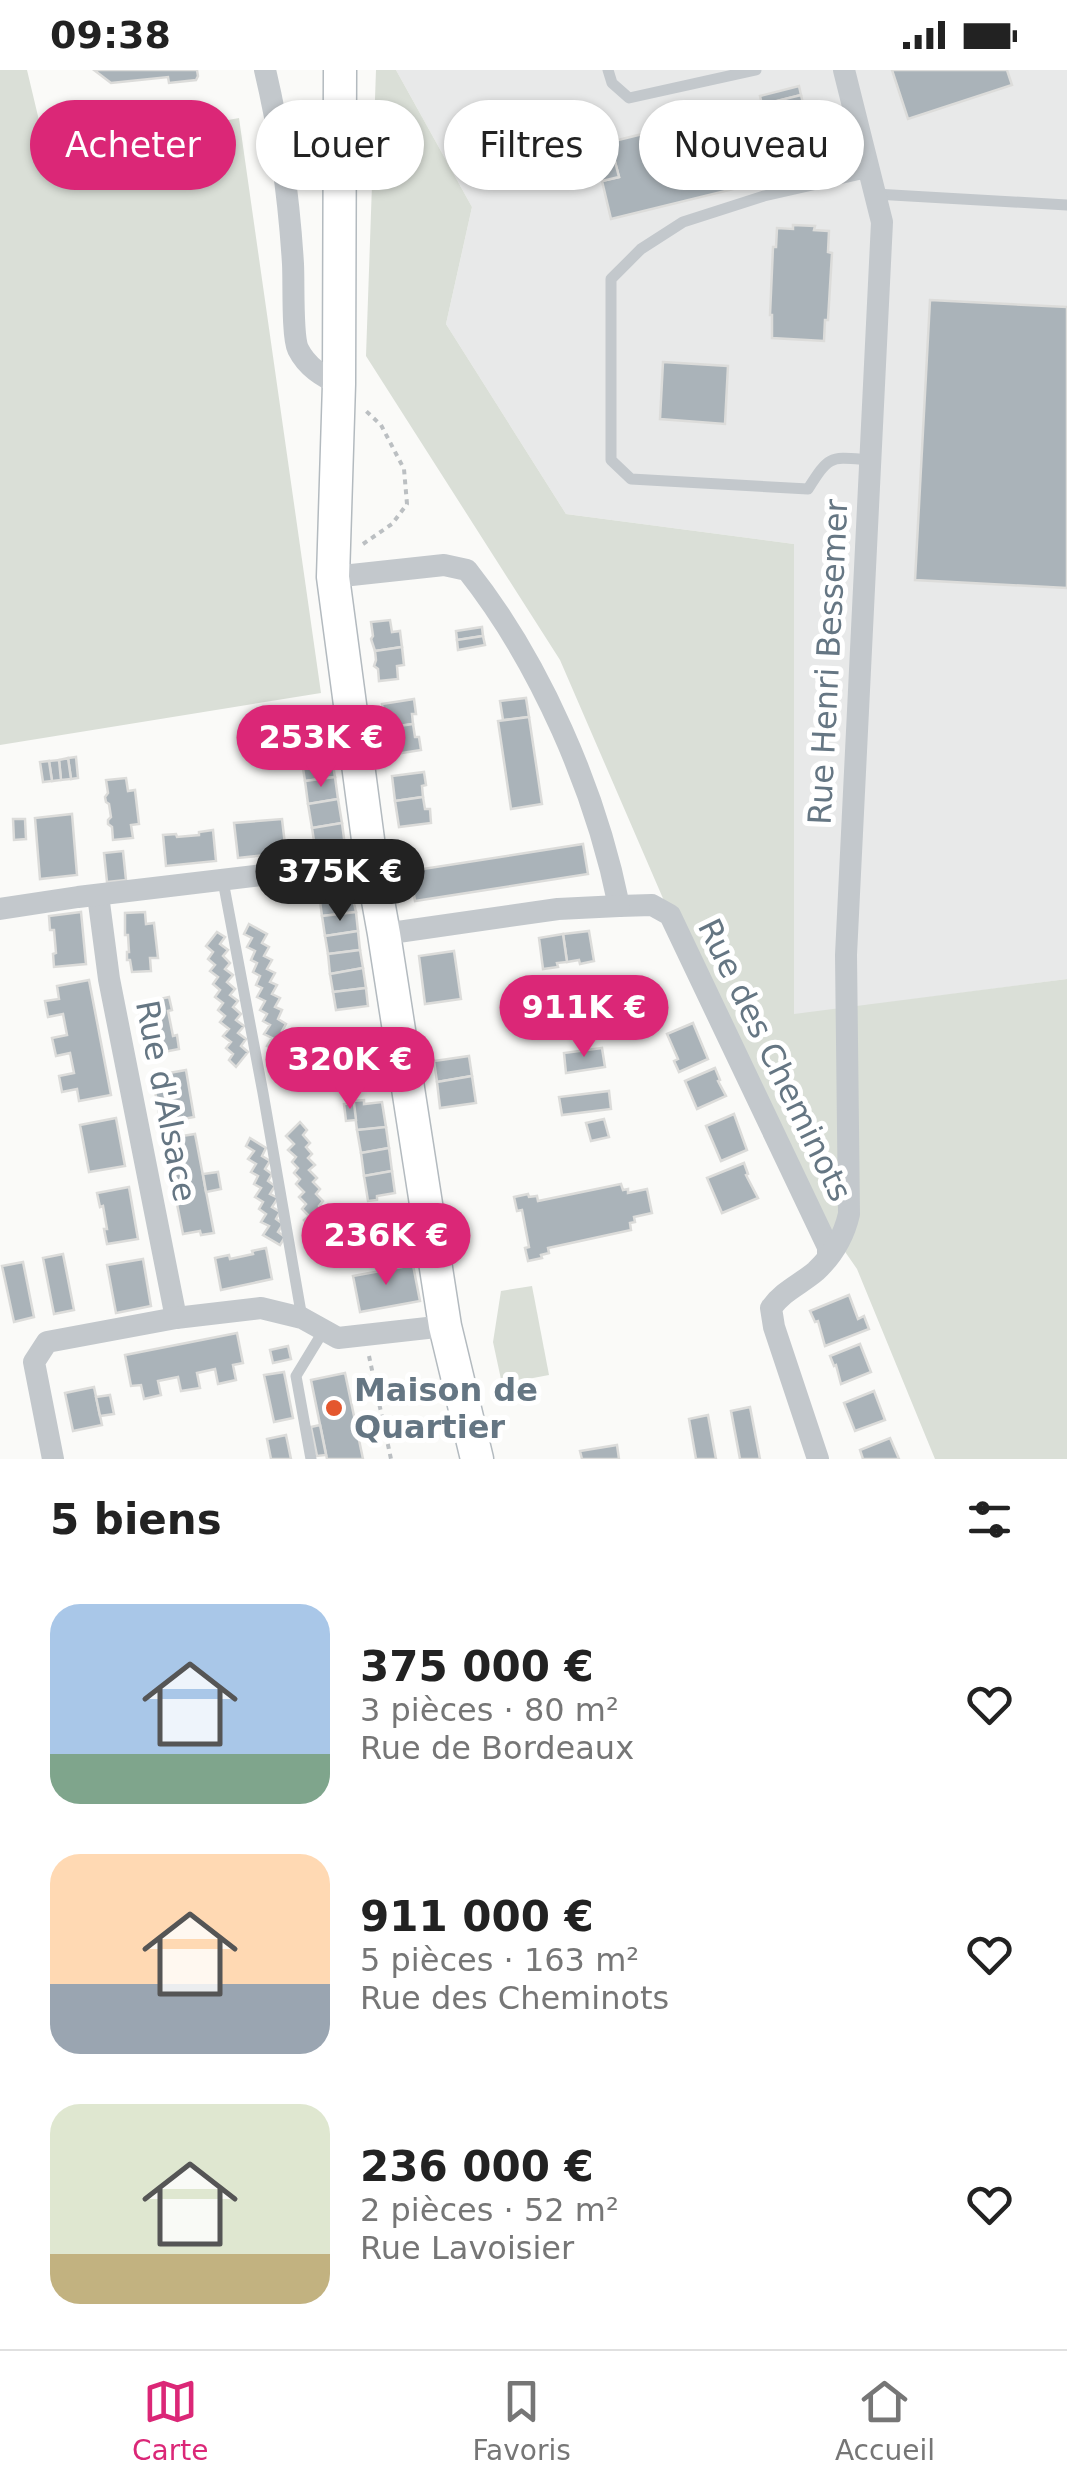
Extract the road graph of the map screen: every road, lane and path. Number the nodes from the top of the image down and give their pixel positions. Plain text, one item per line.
1 (265, 70) edge
2 (340, 70) edge
3 (608, 70) edge
4 (756, 70) edge
5 (844, 70) edge
6 (872, 183) junction
7 (1067, 205) edge
8 (339, 384) junction
9 (870, 460) junction
10 (334, 570) junction
11 (371, 862) junction
12 (223, 881) junction
13 (98, 895) junction
14 (619, 906) junction
15 (0, 909) edge
16 (384, 934) junction
17 (828, 1256) junction
18 (176, 1318) junction
19 (302, 1318) junction
20 (445, 1326) junction
21 (324, 1330) junction
22 (364, 1335) junction
23 (53, 1459) edge
24 (311, 1459) edge
25 (391, 1459) edge
26 (477, 1459) edge
27 (818, 1459) edge

1 - 8 street
2 - 8 street
3 - 4 lane
5 - 6 street, Rue Henri Bessemer
6 - 7 lane
6 - 9 street, Rue Henri Bessemer
6 - 9 lane
8 - 10 street
8 - 10 path
9 - 17 street, Rue Henri Bessemer
10 - 11 street
10 - 14 street
11 - 12 street
11 - 16 street
12 - 13 street
12 - 19 lane
13 - 15 street
13 - 18 street, Rue d'Alsace
14 - 16 street
14 - 17 street, Rue des Cheminots
16 - 20 street
17 - 27 street, Rue des Cheminots
18 - 19 street
18 - 23 street
19 - 21 street
20 - 22 street
20 - 26 street
21 - 22 street
21 - 24 lane
22 - 25 path

